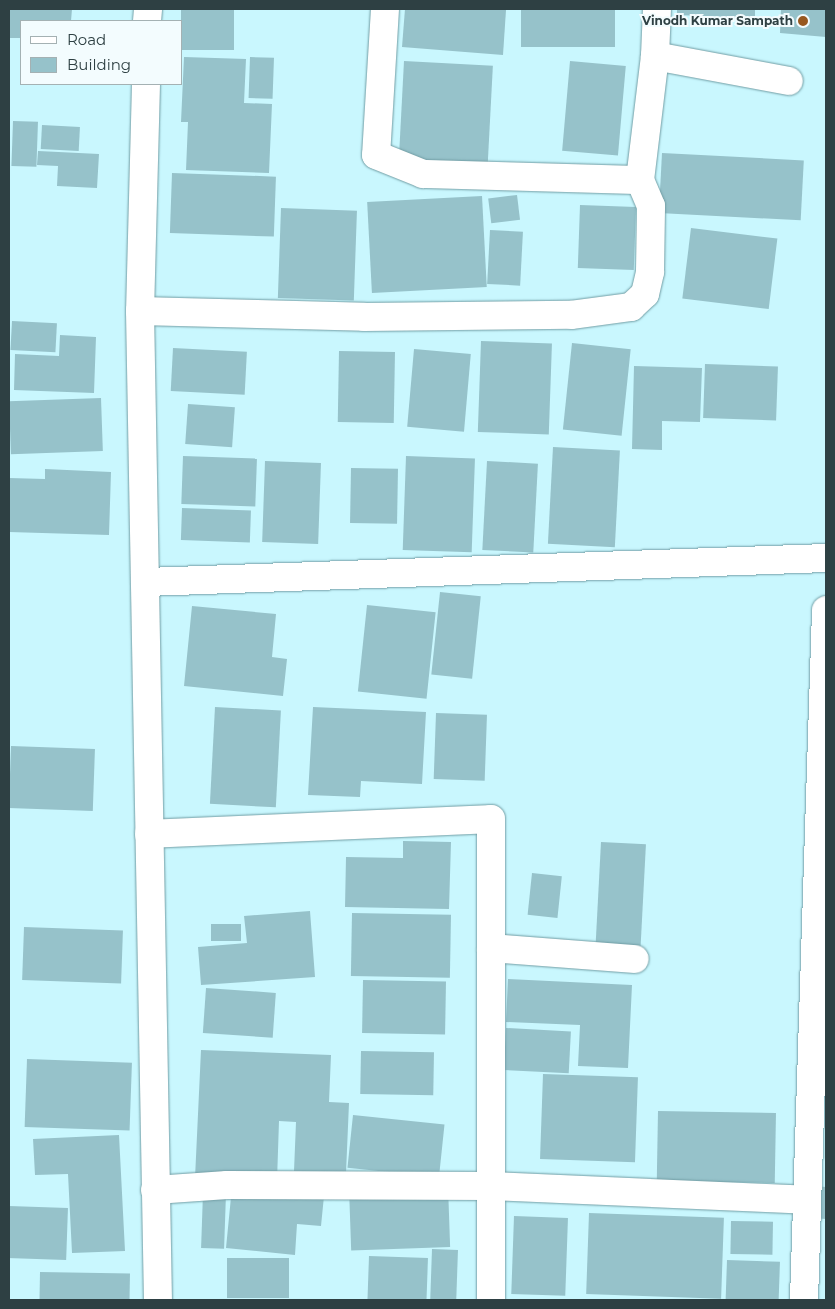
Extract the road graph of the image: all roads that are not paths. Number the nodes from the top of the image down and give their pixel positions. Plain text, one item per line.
1 (385, 9) edge
2 (657, 9) edge
3 (655, 56) junction
4 (789, 81) dead end
5 (146, 85) edge
6 (640, 180) junction
7 (140, 311) junction
8 (826, 558) edge
9 (146, 582) junction
10 (826, 610) edge
11 (149, 834) junction
12 (491, 948) junction
13 (635, 959) dead end
14 (491, 1186) junction
15 (155, 1190) junction
16 (808, 1200) junction
17 (158, 1300) edge
18 (491, 1300) edge
19 (804, 1300) edge

1 - 6 street
2 - 3 street
3 - 4 street
3 - 6 street
5 - 7 street
6 - 7 street
7 - 9 street
8 - 9 street
9 - 11 street
10 - 16 street
11 - 12 street
11 - 15 street
12 - 13 street
12 - 14 street
14 - 15 street
14 - 16 street
14 - 18 street
15 - 17 street
16 - 19 street

